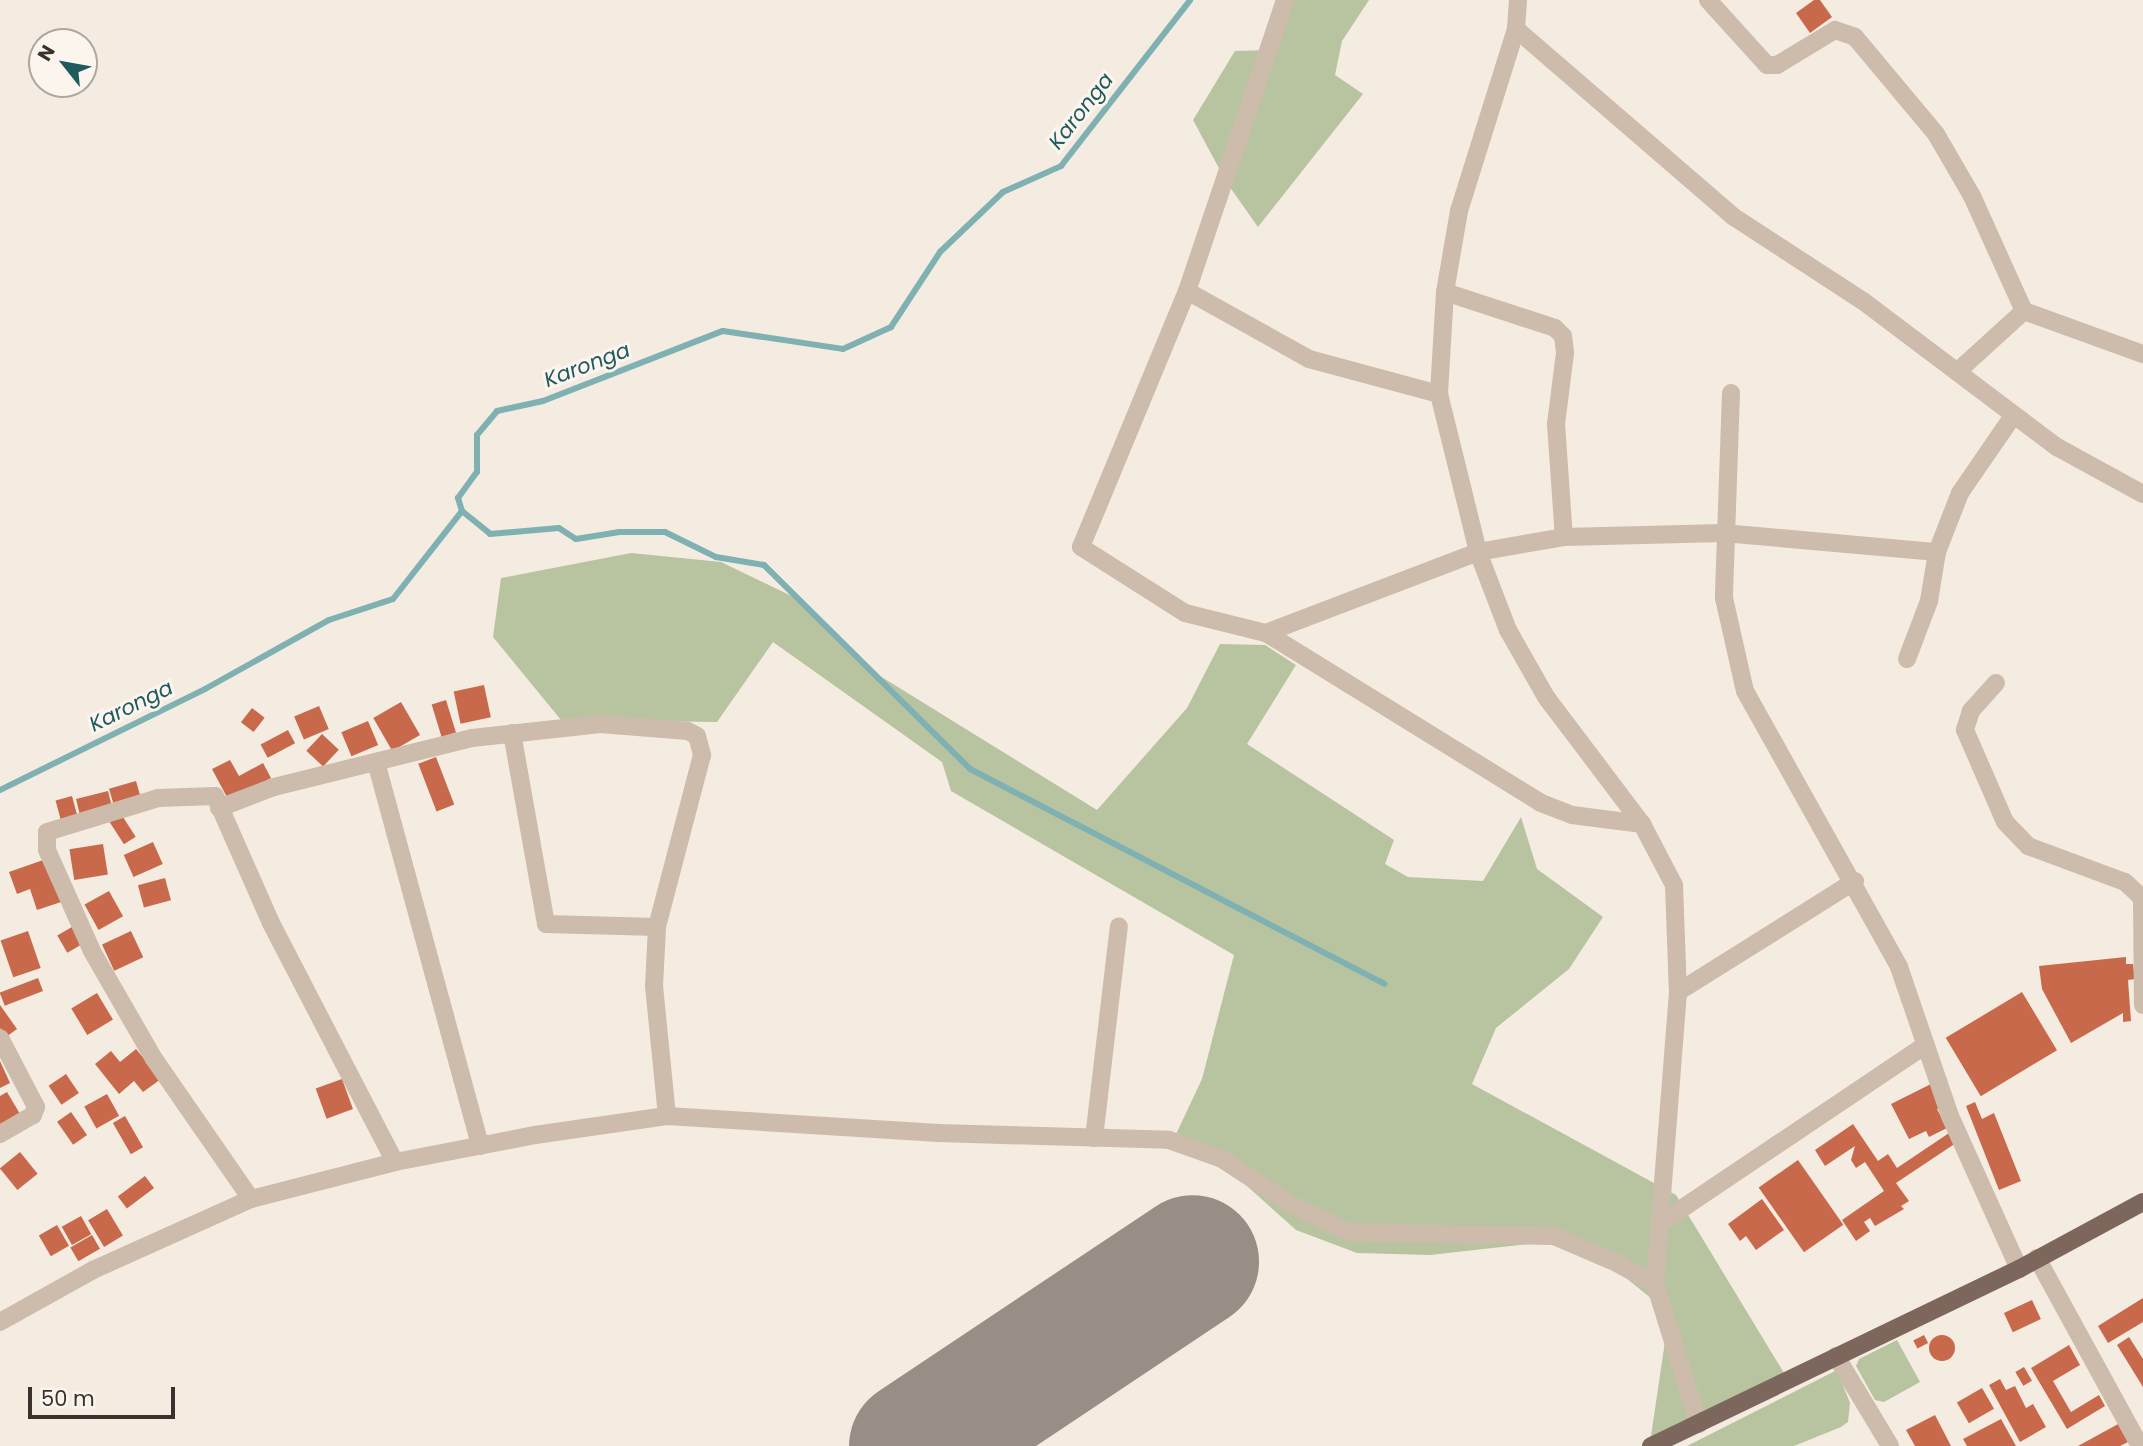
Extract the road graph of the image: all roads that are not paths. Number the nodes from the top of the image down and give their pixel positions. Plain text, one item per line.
1 (1285, 0) edge
2 (1518, 0) edge
3 (1708, 0) edge
4 (1516, 29) junction
5 (1187, 291) junction
6 (1445, 292) junction
7 (2024, 312) junction
8 (2143, 354) edge
9 (1958, 371) junction
10 (1731, 393) dead end
11 (1439, 394) junction
12 (2013, 416) junction
13 (2143, 494) edge
14 (1723, 534) junction
15 (1564, 537) junction
16 (1478, 552) junction
17 (1937, 552) junction
18 (1266, 634) junction
19 (1907, 659) dead end
20 (1996, 683) dead end
21 (512, 733) junction
22 (376, 762) junction
23 (219, 808) junction
24 (1642, 824) junction
25 (1855, 881) junction
26 (1119, 926) dead end
27 (656, 927) junction
28 (1678, 992) junction
29 (2143, 1005) edge
30 (0, 1038) edge
31 (1925, 1045) junction
32 (667, 1116) junction
33 (0, 1134) edge
34 (1094, 1138) junction
35 (481, 1146) junction
36 (395, 1162) junction
37 (251, 1199) junction
38 (2143, 1202) edge
39 (1659, 1224) junction
40 (2037, 1258) junction
41 (2019, 1269) junction
42 (1655, 1283) junction
43 (0, 1322) edge
44 (1836, 1356) junction
45 (1699, 1424) junction
46 (1651, 1446) edge
47 (1890, 1446) edge
48 (2140, 1446) edge

1 - 5 street
2 - 4 street
3 - 7 street
4 - 6 street
4 - 9 street
5 - 11 street
5 - 18 street
6 - 11 street
6 - 15 street
7 - 8 street
7 - 9 street
9 - 12 street
10 - 14 street
11 - 16 street
12 - 13 street
12 - 17 street
14 - 15 street
14 - 17 street
14 - 25 street
15 - 16 street
16 - 18 street
16 - 24 street
17 - 19 street
18 - 24 street
20 - 29 street
21 - 22 street
21 - 27 street
21 - 27 street
22 - 23 street
22 - 35 street
23 - 36 street
23 - 37 street
24 - 28 street
25 - 28 street
25 - 31 street
26 - 34 street
27 - 32 street
28 - 39 street
30 - 33 street
31 - 39 street
31 - 41 street
32 - 34 street
32 - 35 street
34 - 42 street
35 - 36 street
36 - 37 street
37 - 43 street
38 - 40 main road
39 - 42 street
40 - 41 main road
40 - 48 street
41 - 44 main road
42 - 45 street
44 - 45 main road
44 - 47 street
45 - 46 main road

